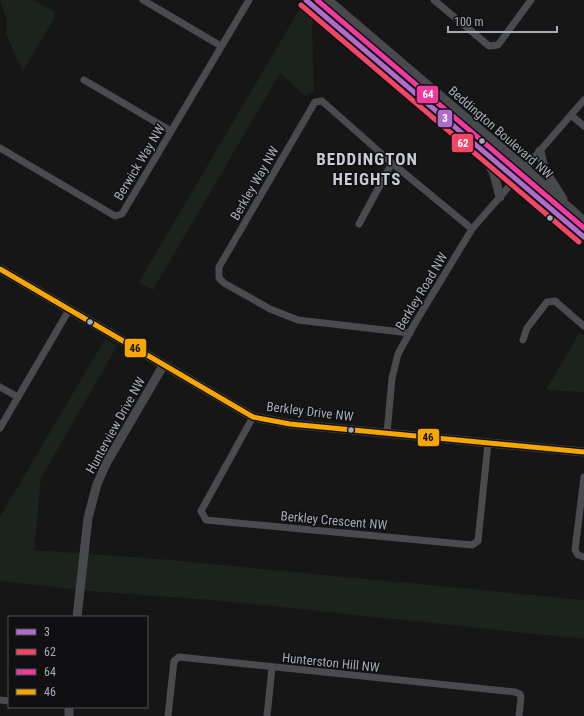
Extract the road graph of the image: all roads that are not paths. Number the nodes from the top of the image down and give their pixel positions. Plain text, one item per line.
1 (143, 0) edge
2 (249, 0) edge
3 (306, 0) edge
4 (328, 0) edge
5 (434, 0) edge
6 (531, 0) edge
7 (221, 46) junction
8 (84, 80) dead end
9 (584, 100) edge
10 (571, 115) junction
11 (584, 126) edge
12 (171, 131) junction
13 (0, 148) edge
14 (480, 148) junction
15 (540, 151) junction
16 (392, 163) junction
17 (525, 168) junction
18 (516, 178) junction
19 (500, 196) junction
20 (572, 211) junction
21 (584, 221) edge
22 (359, 224) dead end
23 (472, 229) junction
24 (584, 237) edge
25 (0, 269) edge
26 (69, 310) junction
27 (584, 326) edge
28 (410, 333) junction
29 (523, 340) dead end
30 (163, 366) junction
31 (0, 387) edge
32 (18, 397) junction
33 (253, 417) junction
34 (0, 428) edge
35 (387, 433) junction
36 (488, 443) junction
37 (584, 452) edge
38 (584, 477) edge
39 (584, 557) edge
40 (77, 616) edge
41 (272, 668) junction
42 (168, 716) edge
43 (267, 716) edge
44 (519, 716) edge

1 - 7 street
2 - 7 street, Berwick Way NW
3 - 14 street, Beddington Boulevard NW
4 - 17 street, Beddington Boulevard NW
5 - 6 street
7 - 12 street, Berwick Way NW
8 - 12 street
9 - 10 street, Berkley Road NW
10 - 11 street
10 - 15 street, Berkley Road NW
12 - 13 street, Berwick Way NW
14 - 18 street, Beddington Boulevard NW
14 - 19 street
15 - 17 street, Berkley Road NW
15 - 20 street
16 - 22 street
16 - 23 street, Berkley Way NW
16 - 28 street, Berkley Way NW
17 - 18 street, Berkley Road NW
17 - 20 street, Beddington Boulevard NW
18 - 19 street, Berkley Road NW
18 - 24 street, Beddington Boulevard NW
19 - 23 street, Berkley Road NW
20 - 21 street, Beddington Boulevard NW
23 - 28 street, Berkley Road NW
25 - 26 street, Berkley Drive NW
26 - 30 street, Berkley Drive NW
26 - 32 street
27 - 29 street
28 - 35 street, Berkley Road NW
30 - 33 street, Berkley Drive NW
30 - 40 street, Hunterview Drive NW
31 - 32 street
32 - 34 street
33 - 35 street, Berkley Drive NW
33 - 36 street, Berkley Crescent NW
35 - 36 street, Berkley Drive NW
36 - 37 street, Berkley Drive NW
38 - 39 street
41 - 42 street, Hunterston Hill NW
41 - 43 street
41 - 44 street, Hunterston Hill NW

